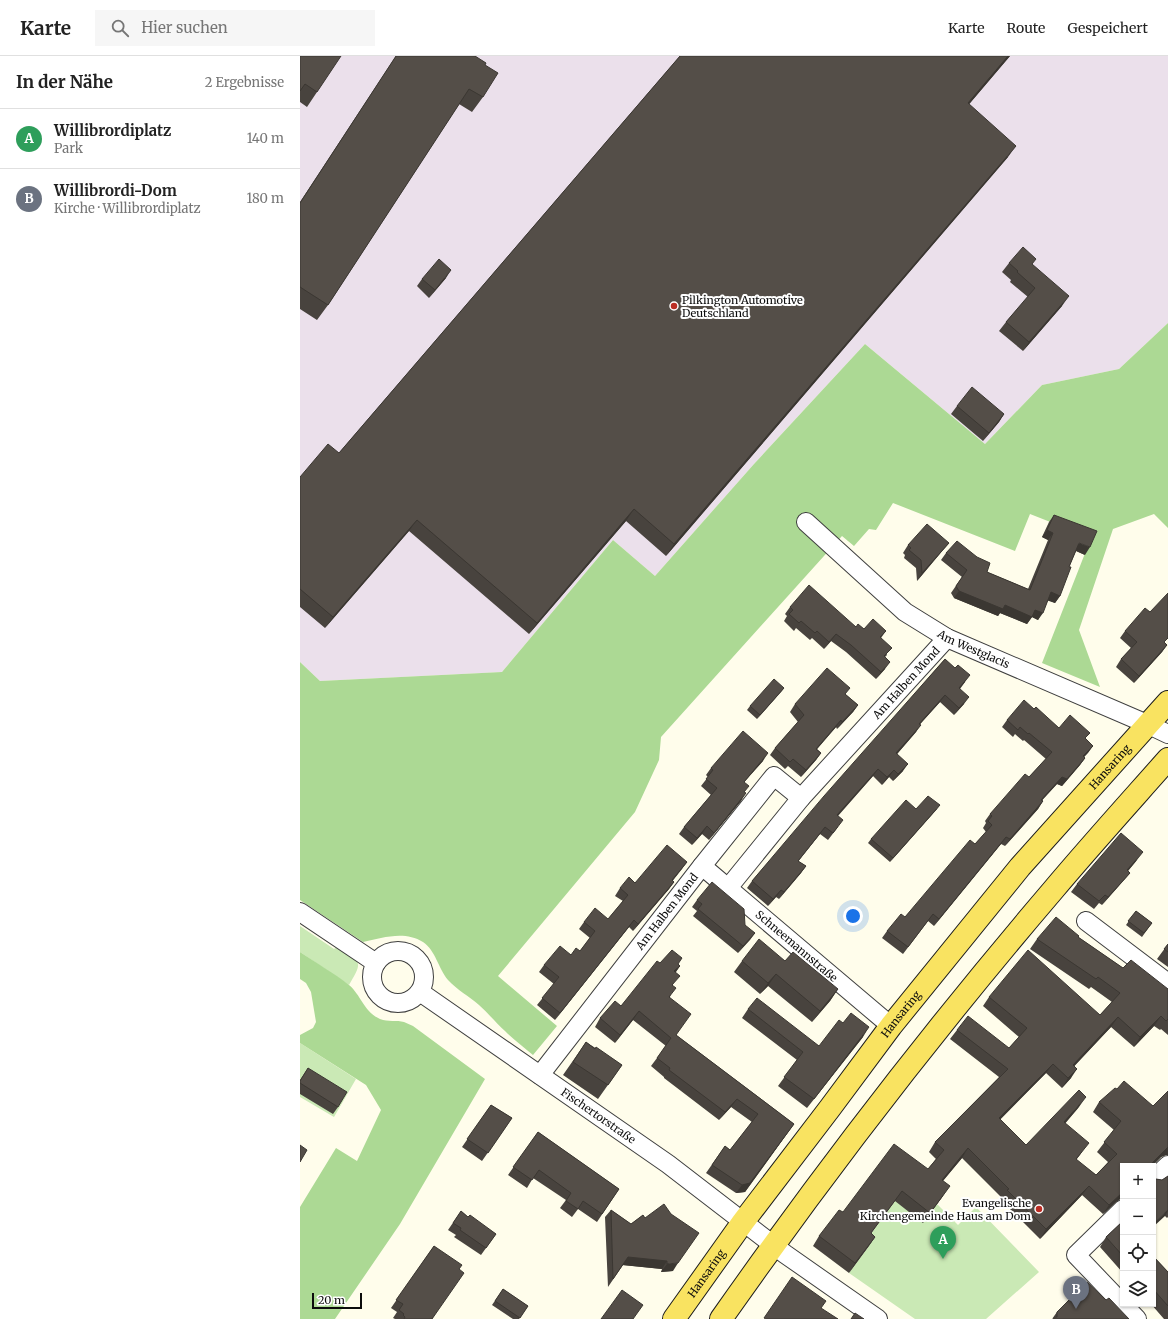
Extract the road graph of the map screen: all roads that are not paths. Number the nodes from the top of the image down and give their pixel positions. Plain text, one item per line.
1 (806, 522) dead end
2 (947, 638) junction
3 (1168, 702) edge
4 (1147, 724) junction
5 (1168, 734) edge
6 (1168, 759) edge
7 (800, 798) junction
8 (702, 866) junction
9 (728, 888) junction
10 (300, 912) edge
11 (1086, 921) dead end
12 (376, 963) junction
13 (1168, 983) edge
14 (420, 992) junction
15 (891, 1026) junction
16 (540, 1075) junction
17 (1168, 1165) edge
18 (1156, 1177) edge
19 (1120, 1212) edge
20 (743, 1222) junction
21 (773, 1244) junction
22 (674, 1319) edge
23 (721, 1319) edge
24 (878, 1319) edge
25 (1137, 1319) edge

1 - 2 street, Am Westglacis
2 - 4 street, Am Westglacis
2 - 7 street, Am Halben Mond
3 - 4 main road, Hansaring
4 - 5 street, Am Westglacis
4 - 15 main road, Hansaring
6 - 21 main road
7 - 8 street, Am Halben Mond
7 - 9 street, Am Halben Mond
8 - 9 street, Schneemannstraße
8 - 16 street, Am Halben Mond
9 - 15 street, Schneemannstraße
10 - 12 street
11 - 13 street
12 - 14 street
12 - 14 street
14 - 16 street, Fischertorstraße
15 - 20 main road, Hansaring
16 - 20 street, Fischertorstraße
17 - 18 street
19 - 25 street
20 - 21 street, Fischertorstraße
20 - 22 main road, Hansaring
21 - 23 main road
21 - 24 street, Fischertorstraße

